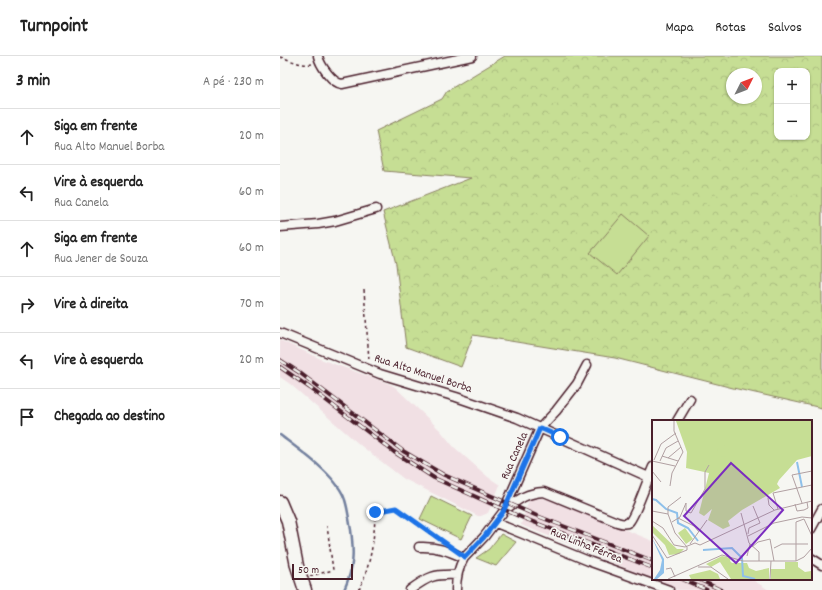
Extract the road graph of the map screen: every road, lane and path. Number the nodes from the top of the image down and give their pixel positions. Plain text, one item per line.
1 (472, 56) edge
2 (280, 57) edge
3 (319, 60) edge
4 (376, 209) dead end
5 (280, 226) edge
6 (364, 290) dead end
7 (280, 333) edge
8 (587, 365) dead end
9 (369, 370) junction
10 (690, 399) dead end
11 (677, 420) edge
12 (540, 428) junction
13 (651, 478) edge
14 (280, 502) edge
15 (822, 509) edge
16 (503, 512) junction
17 (496, 523) junction
18 (327, 526) dead end
19 (812, 527) edge
20 (440, 540) dead end
21 (419, 547) dead end
22 (464, 558) junction
23 (812, 559) edge
24 (822, 565) edge
25 (457, 575) junction
26 (301, 578) junction
27 (305, 590) edge
28 (358, 590) edge
29 (410, 590) edge
30 (456, 590) edge
31 (669, 590) edge

1 - 3 street
2 - 3 path
4 - 5 street
6 - 9 path
7 - 9 street, Rua Alto Manuel Borba
8 - 12 street, Rua Canela
9 - 12 street, Rua Alto Manuel Borba
10 - 11 street
12 - 13 street, Rua Alto Manuel Borba
12 - 16 street, Rua Canela
13 - 16 street
14 - 26 main road
15 - 19 street
16 - 17 street
17 - 22 street
17 - 31 street, Rua Linha Férrea
18 - 26 path
20 - 28 path
21 - 22 street
22 - 25 street
23 - 24 street
25 - 29 street
25 - 30 street
26 - 27 main road

